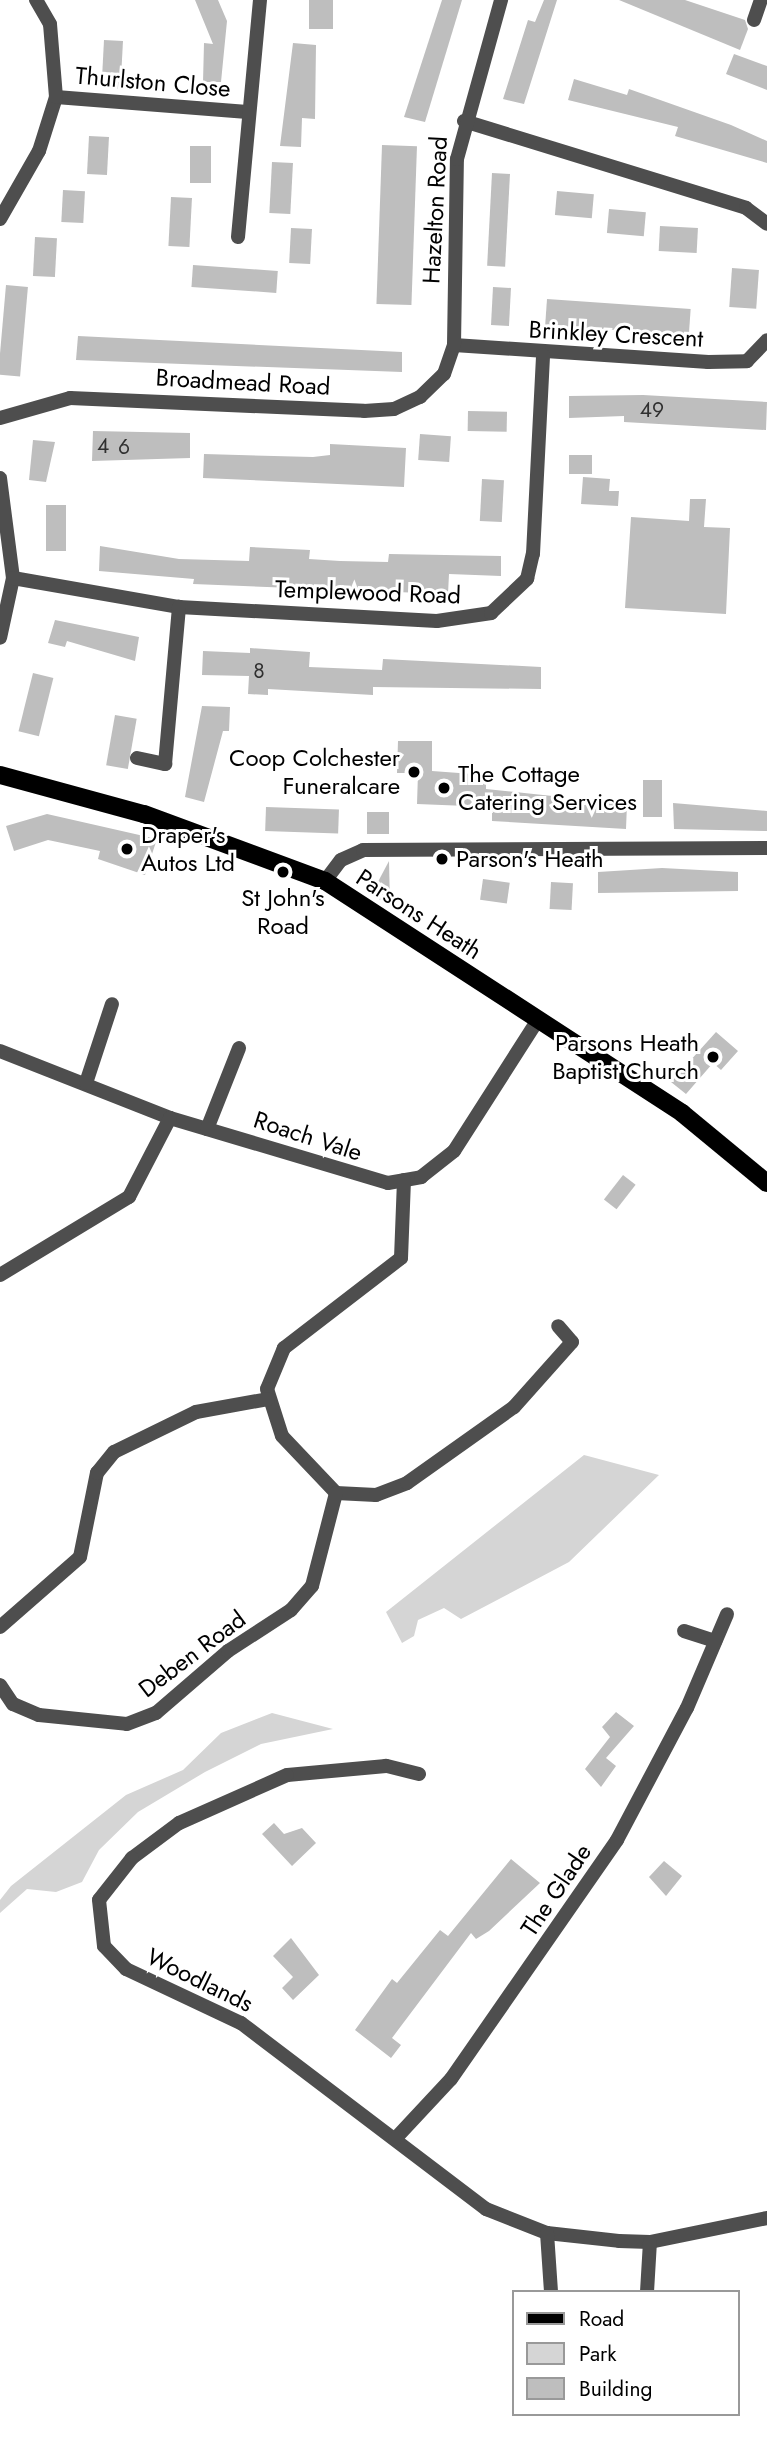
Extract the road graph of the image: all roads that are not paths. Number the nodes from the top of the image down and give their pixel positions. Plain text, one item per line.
1 (36, 0) edge
2 (260, 0) edge
3 (500, 0) edge
4 (761, 0) edge
5 (754, 20) dead end
6 (56, 97) junction
7 (247, 112) junction
8 (464, 121) junction
9 (0, 219) edge
10 (767, 224) edge
11 (238, 237) dead end
12 (767, 340) edge
13 (454, 345) junction
14 (543, 355) junction
15 (0, 418) edge
16 (0, 478) edge
17 (13, 578) junction
18 (179, 607) junction
19 (0, 638) edge
20 (137, 758) dead end
21 (0, 775) edge
22 (767, 848) edge
23 (325, 881) junction
24 (112, 1004) dead end
25 (537, 1021) junction
26 (239, 1048) dead end
27 (0, 1051) edge
28 (86, 1083) junction
29 (170, 1118) junction
30 (207, 1129) junction
31 (404, 1180) junction
32 (767, 1183) edge
33 (0, 1275) edge
34 (558, 1326) dead end
35 (268, 1399) junction
36 (336, 1493) junction
37 (727, 1614) dead end
38 (0, 1627) edge
39 (684, 1631) dead end
40 (715, 1641) junction
41 (0, 1685) edge
42 (419, 1774) dead end
43 (395, 2139) junction
44 (767, 2218) edge
45 (547, 2233) junction
46 (650, 2242) junction
47 (551, 2290) edge
48 (647, 2290) edge

1 - 6 street
2 - 7 street, Thurlston Close
3 - 8 street, Hazelton Road
4 - 5 street
6 - 7 street, Thurlston Close
6 - 9 street
7 - 11 street, Thurlston Close
8 - 10 street
8 - 13 street, Hazelton Road
12 - 14 street, Brinkley Crescent
13 - 14 street, Brinkley Crescent
13 - 15 street, Broadmead Road
14 - 18 street, Templewood Road
16 - 17 street
17 - 18 street, Templewood Road
17 - 19 street
18 - 20 street
21 - 23 main road, Parsons Heath
22 - 23 street
23 - 25 main road, Parsons Heath
24 - 28 street
25 - 31 street, Roach Vale
25 - 32 main road, Parsons Heath
26 - 30 street
27 - 28 street, Roach Vale
28 - 29 street, Roach Vale
29 - 30 street, Roach Vale
29 - 33 street
30 - 31 street, Roach Vale
31 - 35 street
34 - 36 street
35 - 36 street
35 - 38 street
36 - 41 street, Deben Road
37 - 40 street, The Glade
39 - 40 street
40 - 43 street, The Glade
42 - 43 street, Woodlands
43 - 45 street, Woodlands
44 - 46 street, Woodlands
45 - 46 street, Woodlands
45 - 47 street
46 - 48 street

